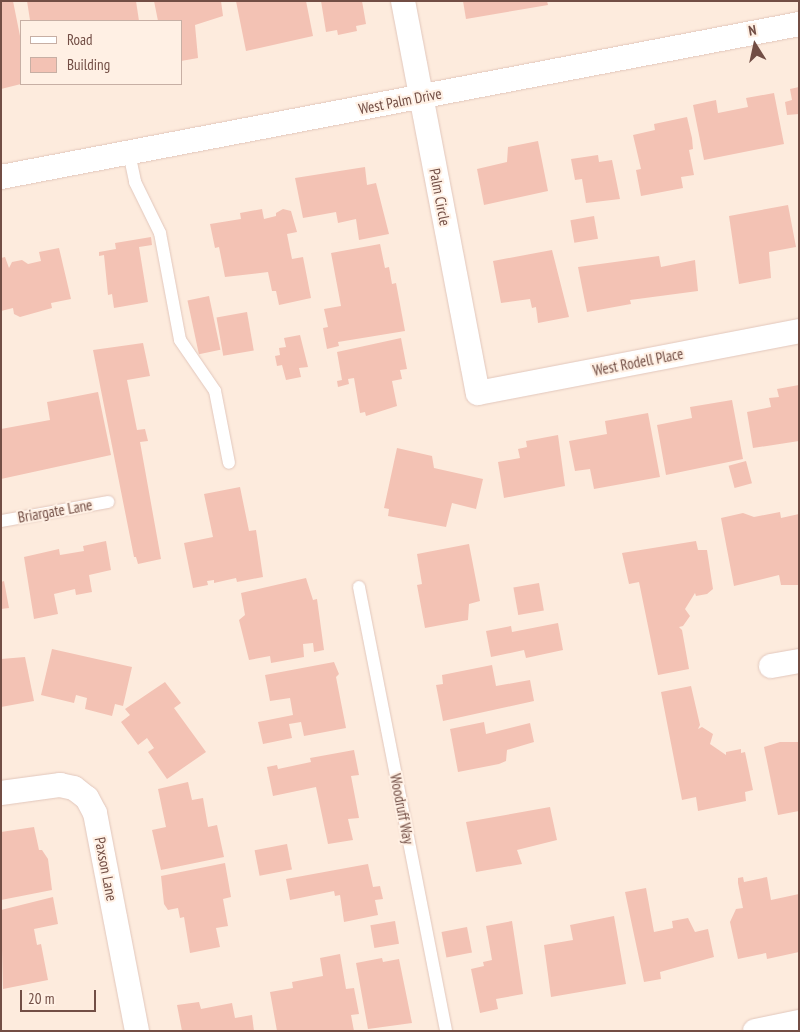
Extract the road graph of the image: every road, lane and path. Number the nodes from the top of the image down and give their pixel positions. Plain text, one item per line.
1 (403, 1) edge
2 (799, 24) edge
3 (420, 97) junction
4 (129, 153) junction
5 (1, 177) edge
6 (799, 331) edge
7 (478, 393) joint
8 (229, 463) dead end
9 (108, 502) dead end
10 (1, 521) edge
11 (358, 587) dead end
12 (799, 661) edge
13 (771, 666) dead end
14 (1, 793) edge
15 (799, 1022) edge
16 (137, 1031) edge
17 (446, 1031) edge
18 (755, 1031) edge

1 - 3 street, Palm Circle
2 - 3 street, West Palm Drive
3 - 4 street, West Palm Drive
3 - 7 street, Palm Circle
4 - 5 street, West Palm Drive
4 - 8 lane
6 - 7 street, West Rodell Place
9 - 10 lane, Briargate Lane
11 - 17 lane, Woodruff Way
12 - 13 street
14 - 16 street, Paxson Lane
15 - 18 street

